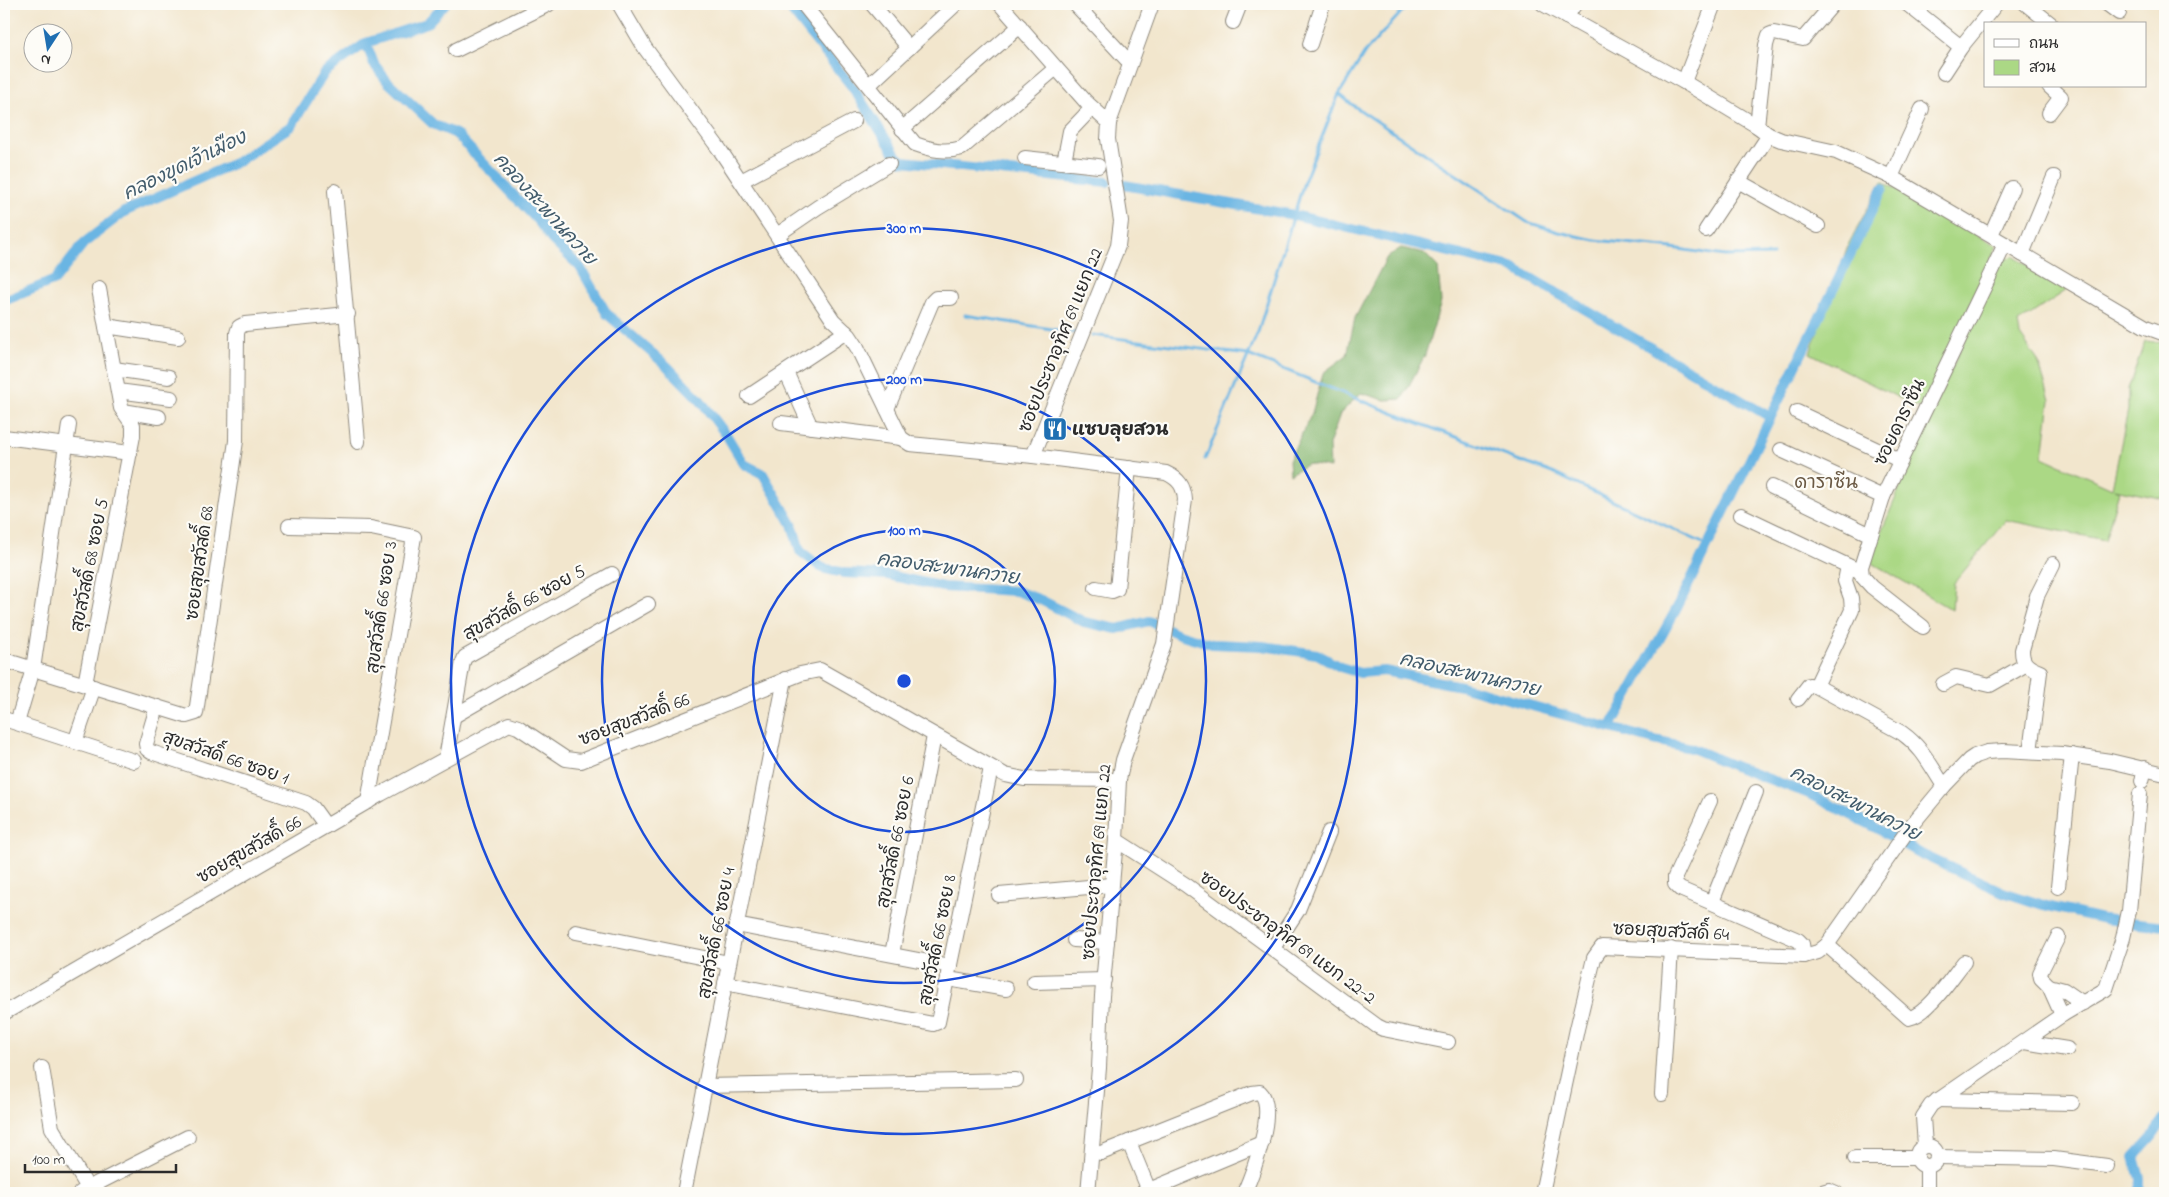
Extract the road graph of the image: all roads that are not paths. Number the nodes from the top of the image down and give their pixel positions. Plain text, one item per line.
1 (549, 4) edge
2 (619, 4) edge
3 (803, 4) edge
4 (872, 4) edge
5 (1000, 4) edge
6 (1075, 4) edge
7 (1152, 4) edge
8 (1240, 4) edge
9 (1323, 4) edge
10 (1543, 4) edge
11 (1575, 4) edge
12 (1714, 4) edge
13 (1834, 4) edge
14 (2026, 4) edge
15 (2107, 4) edge
16 (1913, 5) edge
17 (1993, 5) edge
18 (949, 6) edge
19 (2119, 13) dead end
20 (1566, 17) junction
21 (1233, 22) dead end
22 (1985, 22) edge
23 (2049, 22) edge
24 (1020, 26) junction
25 (1981, 32) edge
26 (1310, 44) dead end
27 (908, 48) junction
28 (1961, 48) junction
29 (456, 50) dead end
30 (1130, 63) junction
31 (1056, 68) junction
32 (1944, 73) dead end
33 (1684, 82) junction
34 (869, 85) junction
35 (2051, 88) edge
36 (1092, 108) junction
37 (1922, 109) dead end
38 (2049, 113) dead end
39 (854, 121) dead end
40 (1109, 123) junction
41 (1757, 126) junction
42 (902, 129) junction
43 (1769, 135) junction
44 (1025, 158) dead end
45 (1064, 162) junction
46 (889, 164) dead end
47 (1098, 166) dead end
48 (1891, 176) junction
49 (2054, 177) dead end
50 (741, 181) junction
51 (1738, 181) junction
52 (2012, 188) dead end
53 (336, 191) dead end
54 (1818, 226) dead end
55 (1706, 230) dead end
56 (777, 235) junction
57 (1991, 235) junction
58 (2005, 244) junction
59 (2022, 254) junction
60 (99, 289) dead end
61 (951, 298) dead end
62 (348, 314) junction
63 (106, 326) junction
64 (846, 332) junction
65 (2165, 334) edge
66 (178, 337) dead end
67 (114, 369) junction
68 (786, 372) junction
69 (169, 376) dead end
70 (118, 391) junction
71 (749, 396) dead end
72 (171, 398) dead end
73 (887, 409) junction
74 (123, 411) junction
75 (1797, 412) dead end
76 (159, 417) dead end
77 (781, 423) dead end
78 (69, 425) dead end
79 (811, 427) junction
80 (901, 438) junction
81 (4, 441) edge
82 (358, 442) dead end
83 (68, 444) junction
84 (1781, 450) dead end
85 (130, 453) junction
86 (1033, 456) junction
87 (1901, 461) junction
88 (1129, 468) junction
89 (1772, 487) dead end
90 (1884, 497) junction
91 (1741, 515) dead end
92 (290, 526) dead end
93 (1871, 535) junction
94 (2054, 564) dead end
95 (1848, 566) junction
96 (1861, 572) junction
97 (612, 574) dead end
98 (1096, 588) dead end
99 (648, 604) dead end
100 (1923, 626) dead end
101 (4, 660) edge
102 (2025, 664) junction
103 (33, 670) junction
104 (785, 679) junction
105 (1943, 684) dead end
106 (90, 686) junction
107 (1816, 686) junction
108 (1798, 699) dead end
109 (157, 707) junction
110 (454, 716) junction
111 (10, 721) edge
112 (934, 736) junction
113 (75, 742) junction
114 (2030, 752) junction
115 (2072, 756) junction
116 (446, 758) junction
117 (134, 761) dead end
118 (991, 768) junction
119 (2165, 774) edge
120 (1119, 780) junction
121 (2142, 781) junction
122 (1944, 786) junction
123 (1756, 792) dead end
124 (1710, 801) dead end
125 (368, 802) junction
126 (326, 826) junction
127 (1329, 832) dead end
128 (1116, 840) junction
129 (1111, 886) junction
130 (2058, 887) dead end
131 (999, 895) dead end
132 (1712, 902) junction
133 (736, 925) junction
134 (576, 932) dead end
135 (2058, 937) dead end
136 (1074, 940) dead end
137 (1107, 942) junction
138 (1827, 945) junction
139 (1273, 948) junction
140 (1671, 949) junction
141 (892, 954) junction
142 (1804, 956) junction
143 (1964, 962) dead end
144 (728, 963) junction
145 (949, 973) junction
146 (1104, 980) junction
147 (1034, 982) dead end
148 (725, 983) junction
149 (2050, 986) junction
150 (1006, 989) dead end
151 (2083, 1003) junction
152 (4, 1013) edge
153 (2062, 1015) junction
154 (1448, 1042) dead end
155 (2024, 1042) junction
156 (2067, 1049) dead end
157 (42, 1068) dead end
158 (1016, 1080) dead end
159 (704, 1086) junction
160 (1662, 1094) dead end
161 (1937, 1100) junction
162 (2072, 1103) dead end
163 (188, 1137) dead end
164 (1128, 1142) junction
165 (1262, 1143) junction
166 (1101, 1153) dead end
167 (1926, 1157) junction
168 (1855, 1158) dead end
169 (2107, 1166) dead end
170 (84, 1191) edge
171 (1147, 1192) edge
172 (684, 1193) edge
173 (1088, 1193) edge
174 (1244, 1193) edge
175 (1542, 1193) edge
176 (1819, 1193) edge
177 (1836, 1193) edge
178 (1927, 1193) edge

1 - 29 street
2 - 50 street
3 - 34 street
4 - 27 street
5 - 24 street
6 - 30 street
7 - 30 street, ซอยประชาอุทิศ 69 แยก 22
8 - 21 street
9 - 26 street
10 - 20 street
11 - 20 street
12 - 33 street
13 - 41 street
14 - 23 street
15 - 19 street
16 - 28 street
17 - 22 street
18 - 27 street
20 - 33 street
24 - 31 street
24 - 42 street
25 - 28 street
27 - 34 street
28 - 32 street
30 - 40 street, ซอยประชาอุทิศ 69 แยก 22
31 - 36 street
31 - 42 street
33 - 41 street
34 - 42 street
35 - 38 street
36 - 40 street
36 - 45 street
37 - 48 street
39 - 50 street
40 - 86 street, ซอยประชาอุทิศ 69 แยก 22
41 - 43 street
43 - 48 street
43 - 51 street
44 - 45 street
45 - 47 street
46 - 56 street
48 - 57 street
49 - 59 street
50 - 56 street
51 - 54 street
51 - 55 street
52 - 57 street
53 - 62 street
56 - 64 street
57 - 58 street
58 - 59 street
58 - 87 street, ซอยดาราซีน
59 - 65 street
60 - 63 street, สุขสวัสดิ์ 68 ซอย 5
61 - 73 street
62 - 82 street
62 - 109 street, ซอยสุขสวัสดิ์ 68
63 - 66 street
63 - 67 street, สุขสวัสดิ์ 68 ซอย 5
64 - 68 street
64 - 73 street
67 - 69 street
67 - 70 street, สุขสวัสดิ์ 68 ซอย 5
68 - 71 street
68 - 79 street
70 - 72 street
70 - 74 street, สุขสวัสดิ์ 68 ซอย 5
73 - 80 street
74 - 76 street
74 - 85 street, สุขสวัสดิ์ 68 ซอย 5
75 - 87 street
77 - 79 street
78 - 83 street
79 - 80 street
80 - 86 street
81 - 83 street
83 - 85 street
83 - 103 street
84 - 90 street
85 - 106 street, สุขสวัสดิ์ 68 ซอย 5
86 - 88 street, ซอยประชาอุทิศ 69 แยก 22
87 - 90 street, ซอยดาราซีน
88 - 98 street
88 - 120 street, ซอยประชาอุทิศ 69 แยก 22
89 - 93 street
90 - 93 street, ซอยดาราซีน
91 - 95 street
92 - 125 street, สุขสวัสดิ์ 66 ซอย 3
93 - 96 street, ซอยดาราซีน
94 - 102 street
95 - 96 street
95 - 107 street
96 - 100 street
97 - 110 street, สุขสวัสดิ์ 66 ซอย 5
99 - 110 street
101 - 103 street, ซอยสุขสวัสดิ์ 68
102 - 105 street
102 - 114 street
103 - 106 street, ซอยสุขสวัสดิ์ 68
103 - 111 street
104 - 112 street, ซอยสุขสวัสดิ์ 66
104 - 116 street, ซอยสุขสวัสดิ์ 66
104 - 133 street, สุขสวัสดิ์ 66 ซอย 4
106 - 109 street, ซอยสุขสวัสดิ์ 68
106 - 113 street, สุขสวัสดิ์ 68 ซอย 5
107 - 108 street
107 - 122 street
109 - 126 street, สุขสวัสดิ์ 66 ซอย 1
110 - 116 street, สุขสวัสดิ์ 66 ซอย 5
111 - 113 street
112 - 118 street, ซอยสุขสวัสดิ์ 66
112 - 141 street, สุขสวัสดิ์ 66 ซอย 6
113 - 117 street
114 - 115 street, ซอยสุขสวัสดิ์ 64
114 - 122 street, ซอยสุขสวัสดิ์ 64
115 - 121 street, ซอยสุขสวัสดิ์ 64
115 - 130 street
116 - 125 street, ซอยสุขสวัสดิ์ 66
118 - 120 street, ซอยสุขสวัสดิ์ 66
118 - 145 street, สุขสวัสดิ์ 66 ซอย 8
119 - 121 street, ซอยสุขสวัสดิ์ 64
120 - 128 street, ซอยประชาอุทิศ 69 แยก 22
121 - 151 street
122 - 138 street, ซอยสุขสวัสดิ์ 64
123 - 132 street
124 - 132 street
125 - 126 street, ซอยสุขสวัสดิ์ 66
126 - 152 street, ซอยสุขสวัสดิ์ 66
127 - 139 street
128 - 129 street, ซอยประชาอุทิศ 69 แยก 22
128 - 139 street, ซอยประชาอุทิศ 69 แยก 22-2
129 - 131 street
129 - 137 street, ซอยประชาอุทิศ 69 แยก 22
132 - 142 street
133 - 141 street
133 - 144 street, สุขสวัสดิ์ 66 ซอย 4
134 - 144 street
135 - 149 street
136 - 137 street
137 - 146 street, ซอยประชาอุทิศ 69 แยก 22
138 - 142 street, ซอยสุขสวัสดิ์ 64
138 - 143 street
139 - 154 street, ซอยประชาอุทิศ 69 แยก 22-2
140 - 142 street, ซอยสุขสวัสดิ์ 64
140 - 160 street
140 - 175 street, ซอยสุขสวัสดิ์ 64
141 - 145 street
144 - 148 street, สุขสวัสดิ์ 66 ซอย 4
145 - 148 street, สุขสวัสดิ์ 66 ซอย 8
145 - 150 street
146 - 147 street
146 - 173 street, ซอยประชาอุทิศ 69 แยก 22
148 - 159 street, สุขสวัสดิ์ 66 ซอย 4
149 - 151 street
149 - 153 street
151 - 153 street
153 - 155 street
155 - 156 street
155 - 161 street
157 - 170 street
158 - 159 street
159 - 172 street, สุขสวัสดิ์ 66 ซอย 4
161 - 162 street
161 - 167 street
163 - 170 street
164 - 165 street
164 - 166 street
164 - 171 street
165 - 171 street
165 - 174 street
167 - 168 street
167 - 169 street
167 - 178 street
176 - 177 street

